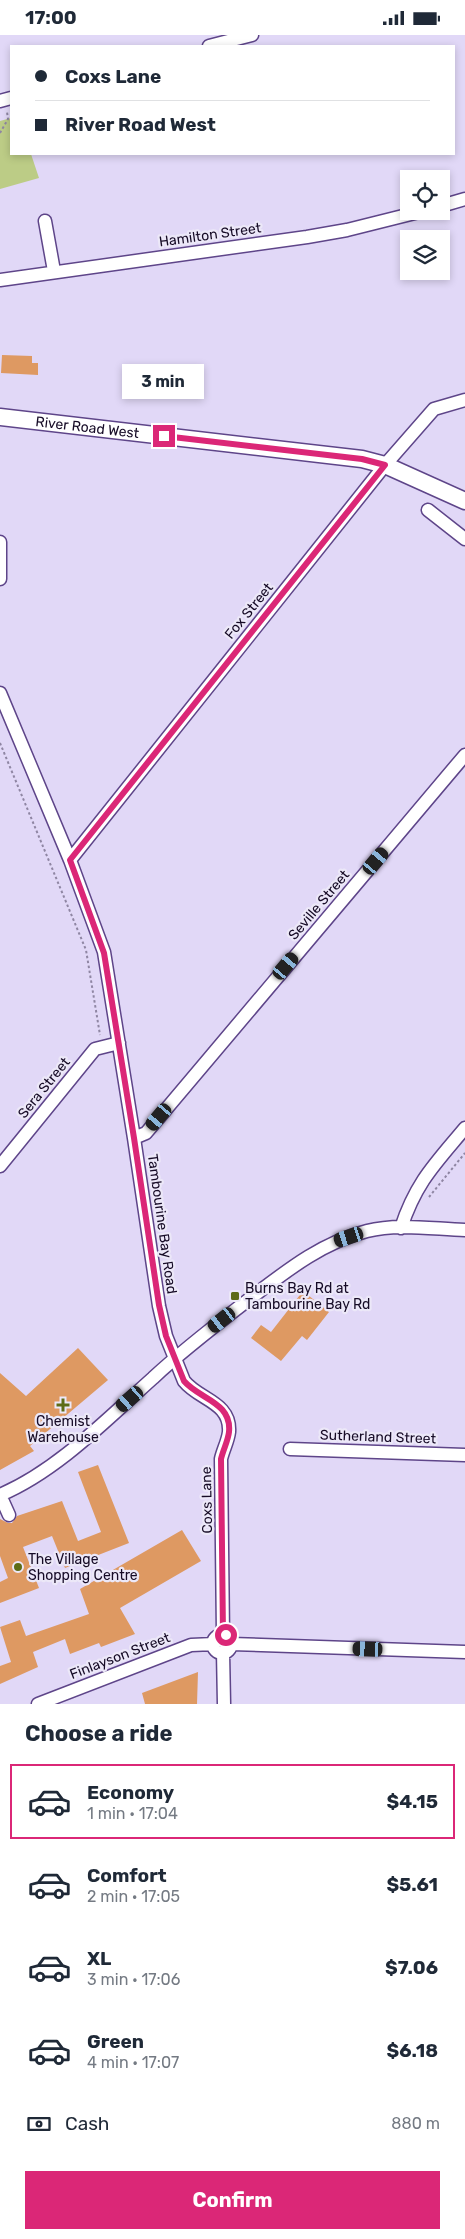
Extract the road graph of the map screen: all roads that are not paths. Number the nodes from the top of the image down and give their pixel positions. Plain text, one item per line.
1 (252, 35) edge
2 (213, 45) edge
3 (465, 199) edge
4 (450, 203) edge
5 (400, 217) edge
6 (46, 221) dead end
7 (54, 271) junction
8 (0, 280) edge
9 (465, 400) edge
10 (0, 417) edge
11 (385, 465) junction
12 (465, 501) edge
13 (428, 510) dead end
14 (465, 539) edge
15 (0, 542) edge
16 (0, 579) edge
17 (0, 693) edge
18 (465, 755) edge
19 (70, 860) junction
20 (119, 1043) junction
21 (465, 1128) edge
22 (134, 1138) junction
23 (0, 1166) edge
24 (401, 1228) junction
25 (465, 1230) edge
26 (174, 1359) junction
27 (290, 1449) dead end
28 (465, 1455) edge
29 (0, 1495) edge
30 (9, 1515) dead end
31 (223, 1644) junction
32 (465, 1652) edge
33 (38, 1704) edge
34 (224, 1704) edge

1 - 2 street
3 - 4 street
5 - 7 street, Hamilton Street
6 - 7 street
7 - 8 street, Hamilton Street
9 - 11 street, Fox Street
10 - 11 main road, River Road West
11 - 12 main road, River Road West
11 - 19 street, Fox Street
13 - 14 street
15 - 16 street
17 - 19 street, Tambourine Bay Road
18 - 22 street, Seville Street
19 - 20 street, Tambourine Bay Road
20 - 22 street, Tambourine Bay Road
20 - 23 street, Sera Street
21 - 24 street
22 - 26 street, Tambourine Bay Road
24 - 25 street
24 - 26 street
26 - 29 street
26 - 31 street, Coxs Lane
27 - 28 street, Sutherland Street
29 - 30 street
31 - 32 street, Finlayson Street
31 - 33 street, Finlayson Street
31 - 34 street, Coxs Lane

